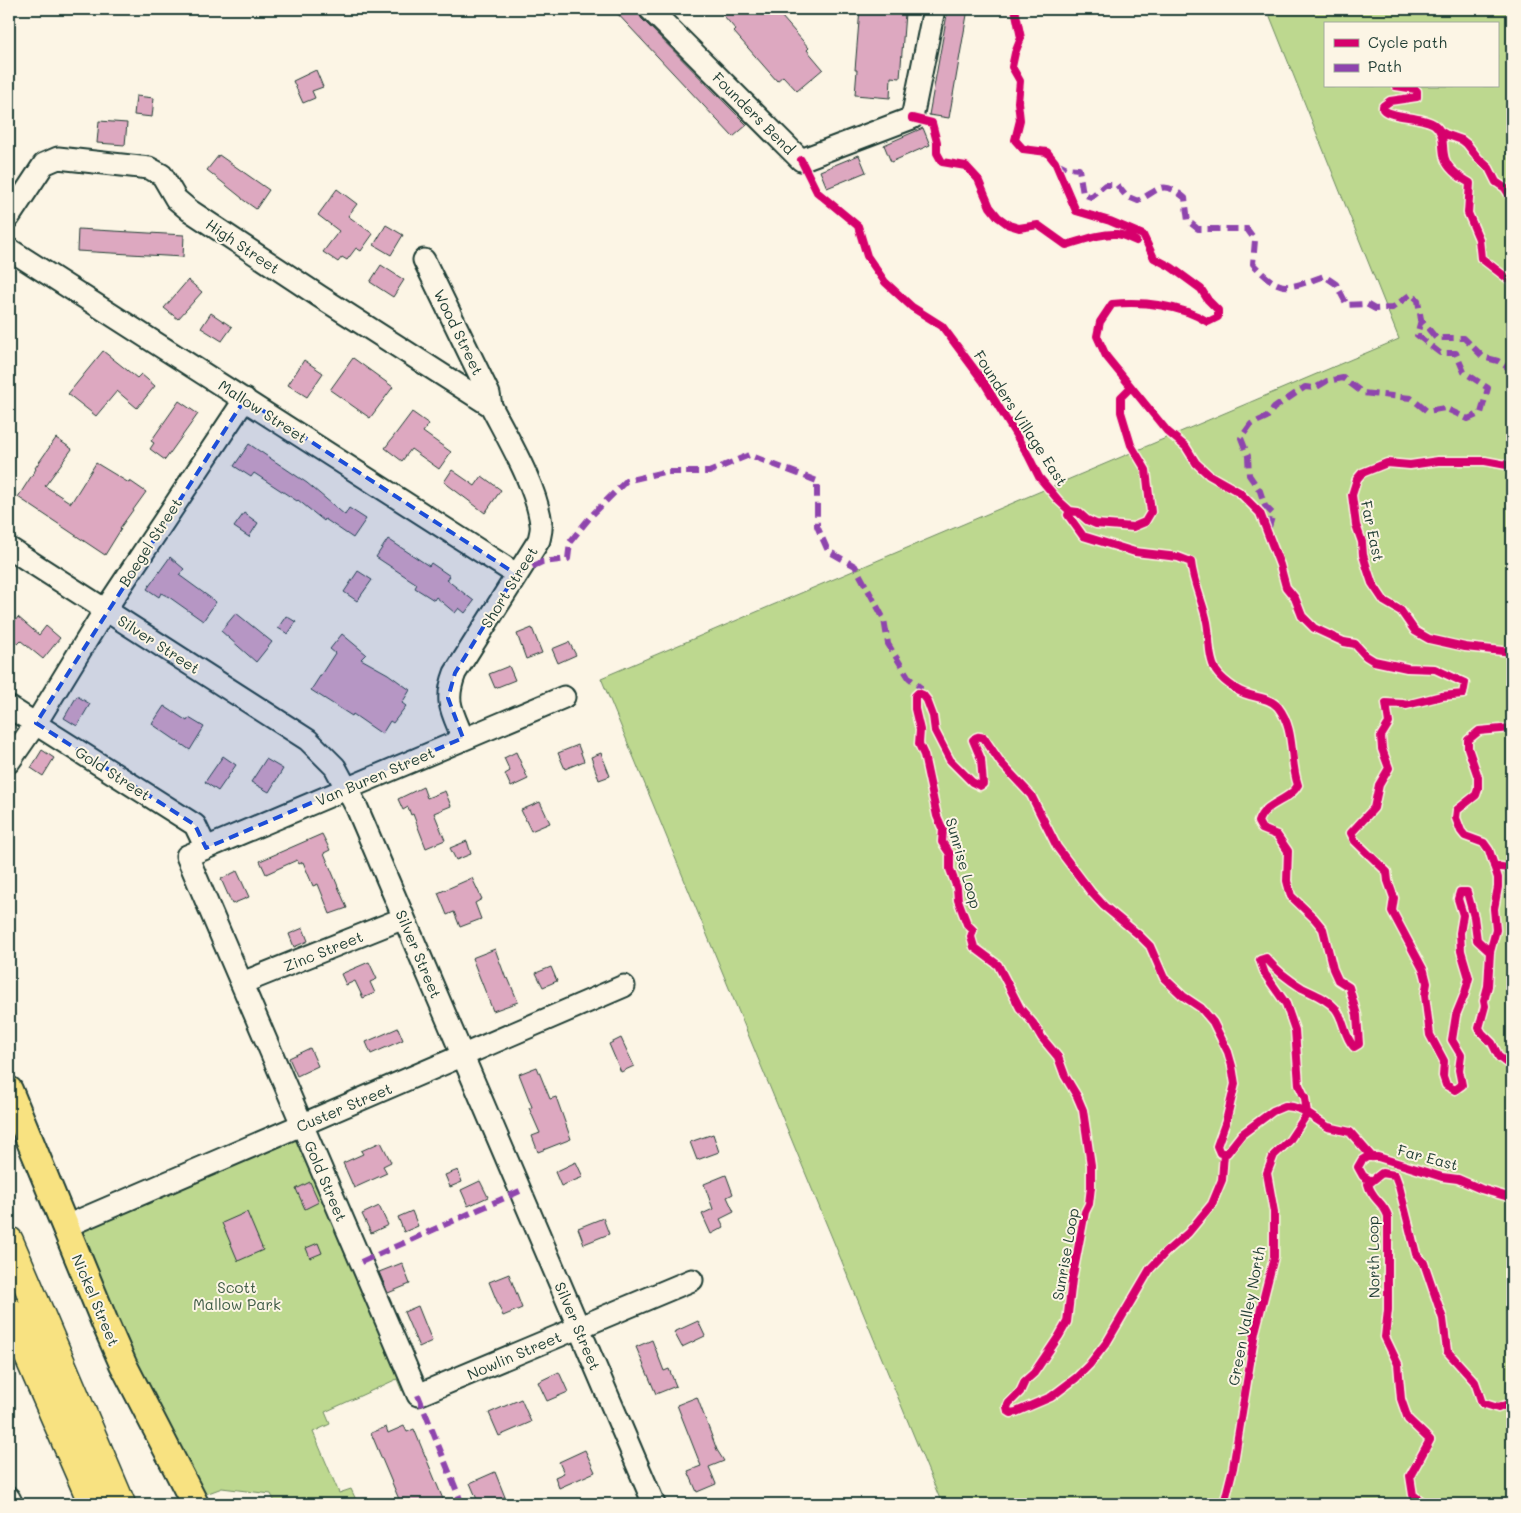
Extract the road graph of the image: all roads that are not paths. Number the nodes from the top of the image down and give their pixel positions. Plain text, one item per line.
1 (650, 9) edge
2 (934, 9) edge
3 (9, 217) edge
4 (9, 249) edge
5 (424, 260) dead end
6 (245, 399) junction
7 (491, 406) junction
8 (9, 548) edge
9 (516, 574) junction
10 (106, 610) junction
11 (564, 697) dead end
12 (9, 706) edge
13 (36, 723) junction
14 (463, 738) junction
15 (9, 762) edge
16 (347, 789) junction
17 (197, 852) junction
18 (404, 918) junction
19 (242, 983) junction
20 (624, 986) dead end
21 (463, 1056) junction
22 (9, 1090) edge
23 (302, 1125) junction
24 (64, 1227) junction
25 (9, 1241) edge
26 (692, 1280) dead end
27 (9, 1311) edge
28 (578, 1328) junction
29 (418, 1395) joint
30 (9, 1498) edge
31 (12, 1504) edge
32 (93, 1504) edge
33 (121, 1504) edge
34 (195, 1504) edge
35 (654, 1504) edge

1 - 2 street, Founders Bend
3 - 7 street, High Street
4 - 6 street, Mallow Street
5 - 7 street, Wood Street
6 - 9 street, Mallow Street
6 - 10 street, Boegel Street
7 - 9 street, Short Street
8 - 10 street, Silver Street
9 - 14 street, Short Street
10 - 13 street, Boegel Street
10 - 16 street, Silver Street
11 - 14 street, Van Buren Street
12 - 13 street, Gold Street
13 - 15 street, Boegel Street
13 - 17 street, Gold Street
14 - 16 street, Van Buren Street
16 - 17 street, Van Buren Street
16 - 18 street, Silver Street
17 - 19 street, Gold Street
18 - 19 street, Zinc Street
18 - 21 street, Silver Street
19 - 23 street, Gold Street
20 - 21 street, Custer Street
21 - 23 street, Custer Street
21 - 28 street, Silver Street
22 - 24 main road, Nickel Street
23 - 24 street, Custer Street
23 - 29 street, Gold Street
24 - 34 main road, Nickel Street
25 - 33 highway
26 - 28 street, Nowlin Street
27 - 32 highway
28 - 29 street, Nowlin Street
28 - 35 street, Silver Street
30 - 31 street

